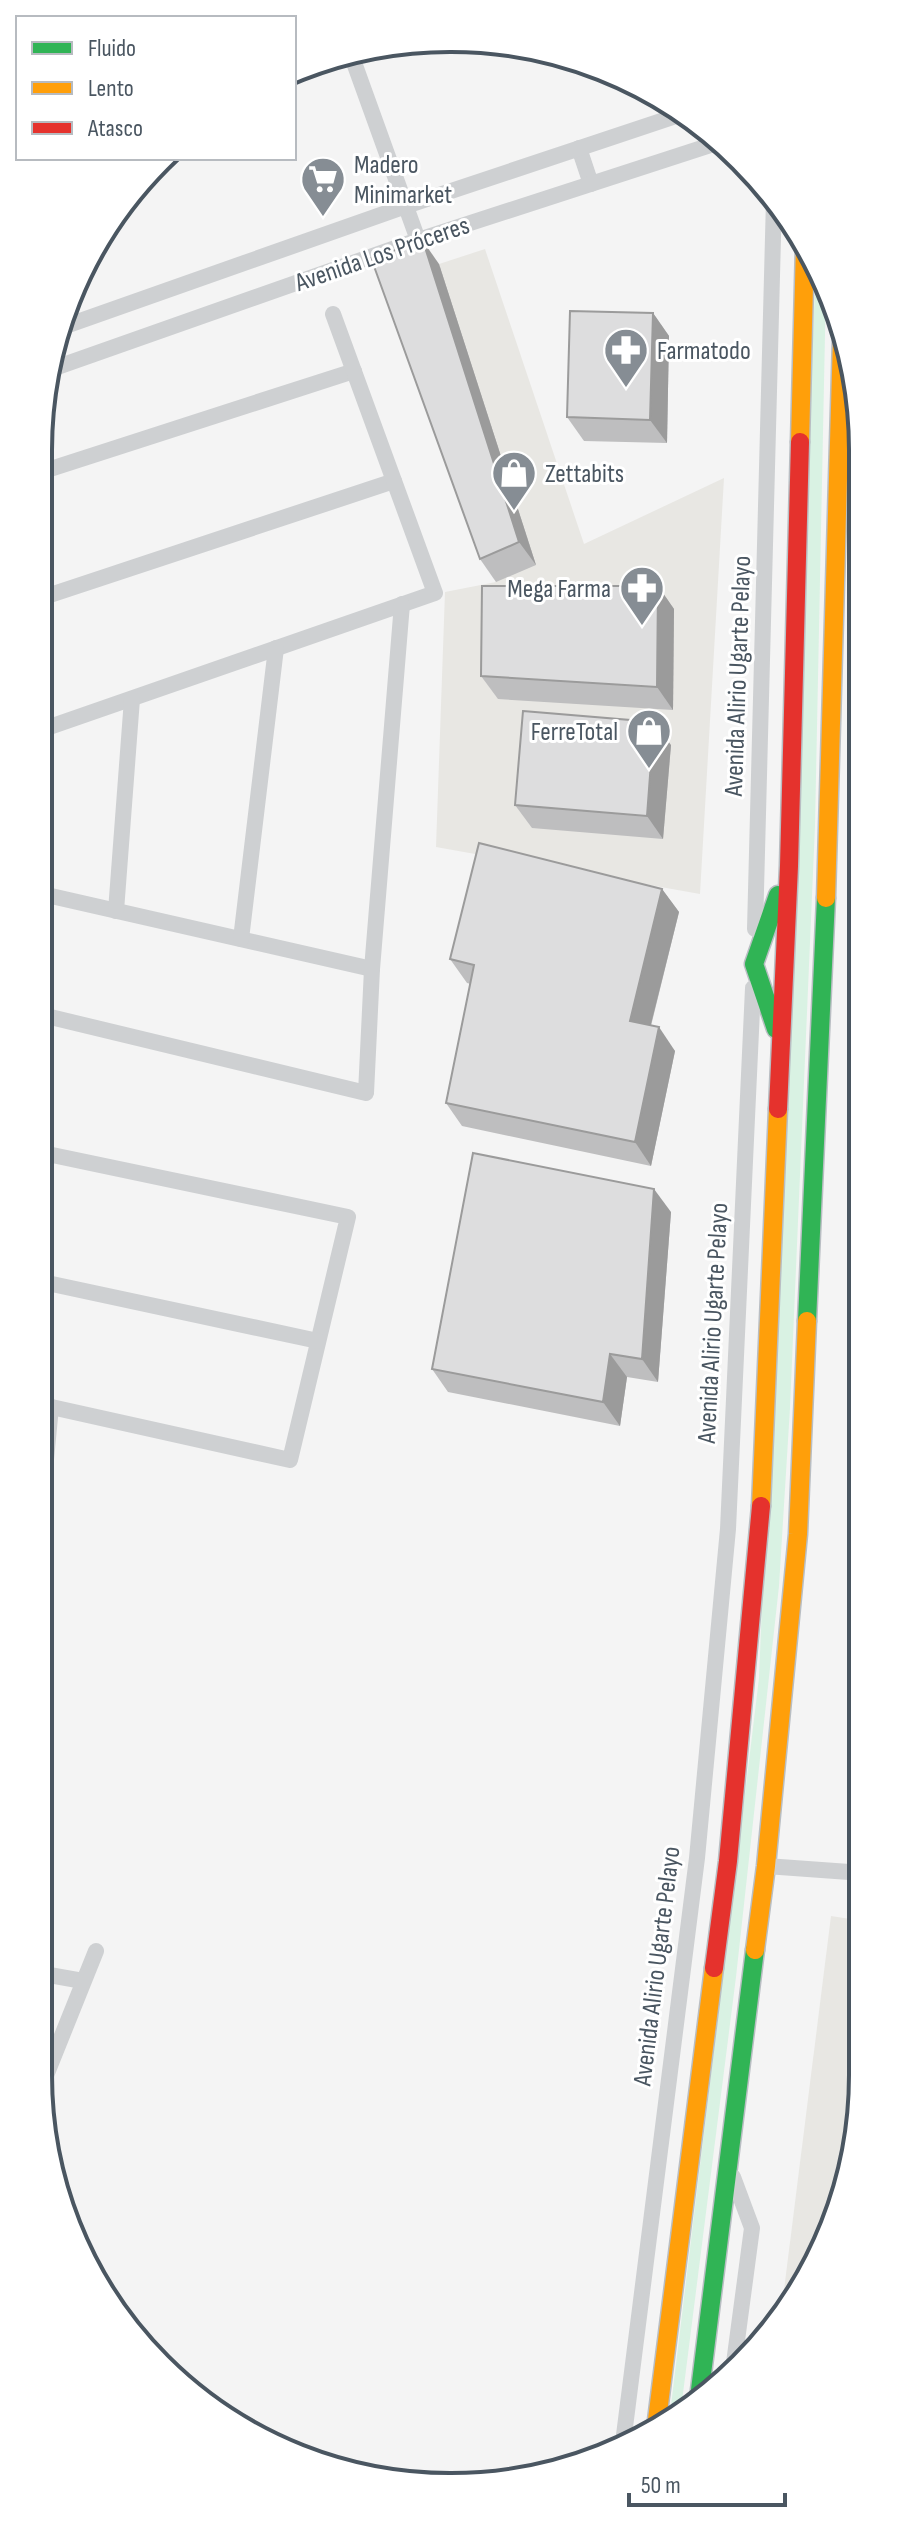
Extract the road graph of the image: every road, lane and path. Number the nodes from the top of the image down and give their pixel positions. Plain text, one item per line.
1 (355, 64) edge
2 (670, 118) edge
3 (707, 146) edge
4 (579, 148) junction
5 (591, 184) junction
6 (406, 206) junction
7 (774, 217) edge
8 (418, 240) junction
9 (804, 267) edge
10 (333, 314) dead end
11 (73, 324) edge
12 (62, 366) edge
13 (354, 371) junction
14 (844, 388) edge
15 (52, 468) edge
16 (394, 481) junction
17 (52, 594) edge
18 (402, 604) junction
19 (276, 648) junction
20 (132, 699) junction
21 (52, 726) edge
22 (789, 866) junction
23 (52, 896) edge
24 (116, 911) junction
25 (241, 939) junction
26 (754, 964) junction
27 (372, 969) junction
28 (52, 1017) edge
29 (782, 1047) junction
30 (52, 1155) edge
31 (52, 1284) edge
32 (318, 1341) junction
33 (52, 1408) edge
34 (766, 1866) junction
35 (849, 1872) edge
36 (96, 1951) dead end
37 (52, 1975) edge
38 (83, 1981) junction
39 (52, 2060) edge
40 (729, 2164) junction
41 (735, 2352) edge
42 (701, 2384) edge
43 (658, 2415) edge
44 (624, 2433) edge

1 - 6 street
2 - 4 street, Avenida Los Próceres
3 - 5 street, Avenida Los Próceres
4 - 5 street
4 - 6 street, Avenida Los Próceres
5 - 8 street, Avenida Los Próceres
6 - 8 street
6 - 11 street, Avenida Los Próceres
7 - 26 street, Avenida Alirio Ugarte Pelayo
8 - 12 street, Avenida Los Próceres
9 - 22 highway
10 - 13 street
13 - 15 street
13 - 16 street
14 - 34 highway
16 - 17 street
16 - 18 street
18 - 19 street
18 - 27 street
19 - 20 street
19 - 25 street
20 - 21 street
20 - 24 street
22 - 26 highway
22 - 29 highway
23 - 24 street
24 - 25 street
25 - 27 street
26 - 29 highway
26 - 44 street, Avenida Alirio Ugarte Pelayo
27 - 28 street
29 - 43 highway
30 - 32 street
31 - 32 street
32 - 33 street
34 - 35 street
34 - 40 highway
36 - 38 street
37 - 38 street
38 - 39 street
40 - 41 street
40 - 42 highway

